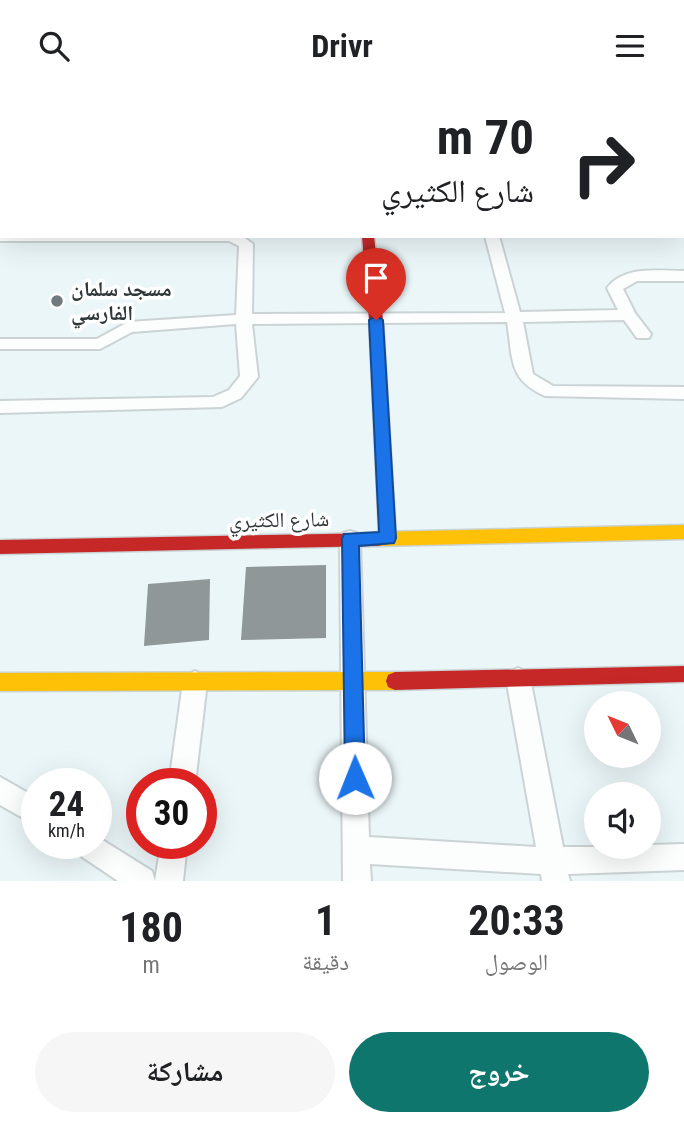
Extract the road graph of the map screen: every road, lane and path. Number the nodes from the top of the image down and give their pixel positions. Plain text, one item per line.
1 (234, 238) edge
2 (368, 238) edge
3 (493, 238) edge
4 (684, 276) edge
5 (628, 315) junction
6 (514, 318) junction
7 (244, 319) junction
8 (376, 320) junction
9 (643, 334) dead end
10 (0, 344) edge
11 (684, 393) edge
12 (0, 407) edge
13 (684, 532) edge
14 (388, 538) junction
15 (350, 539) junction
16 (0, 547) edge
17 (684, 674) edge
18 (518, 678) junction
19 (0, 681) edge
20 (195, 682) junction
21 (354, 682) junction
22 (184, 768) edge
23 (0, 790) edge
24 (21, 803) edge
25 (356, 850) junction
26 (684, 857) edge
27 (108, 859) edge
28 (172, 859) edge
29 (554, 871) edge
30 (142, 881) edge
31 (169, 881) edge
32 (357, 881) edge

1 - 7 street
2 - 8 street
3 - 6 street
4 - 5 street
5 - 6 street
5 - 9 street
6 - 8 street
6 - 11 street
7 - 8 street
7 - 10 street
7 - 12 street
8 - 14 street
13 - 14 street, شارع الكثيري
14 - 15 street, شارع الكثيري
15 - 16 street, شارع الكثيري
15 - 21 street
17 - 18 street
18 - 21 street
18 - 29 street
19 - 20 street
20 - 21 street
20 - 22 street
21 - 25 street
23 - 24 street
25 - 29 street
25 - 32 street
26 - 29 street
27 - 30 street
28 - 31 street

